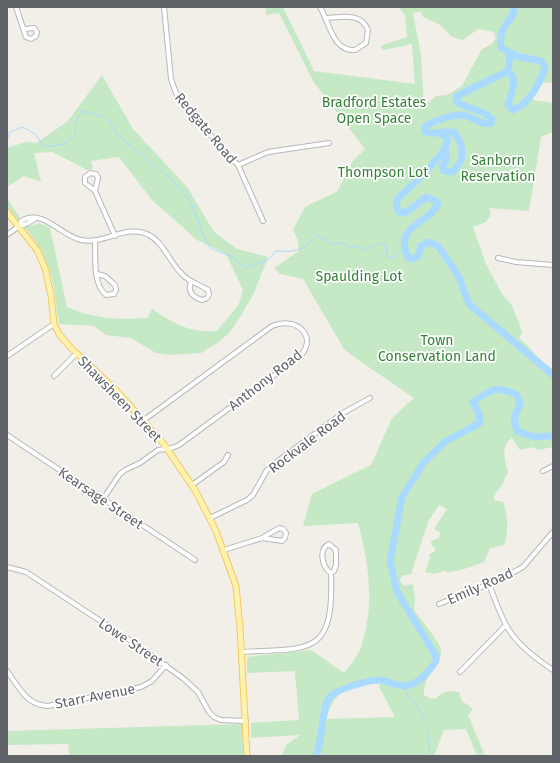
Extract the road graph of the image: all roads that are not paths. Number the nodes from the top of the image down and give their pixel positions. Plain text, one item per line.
1 (16, 7) edge
2 (164, 7) edge
3 (320, 7) edge
4 (326, 18) junction
5 (24, 29) dead end
6 (329, 143) dead end
7 (238, 165) junction
8 (96, 191) dead end
9 (7, 212) edge
10 (263, 220) dead end
11 (18, 226) junction
12 (7, 235) edge
13 (115, 236) junction
14 (95, 241) junction
15 (498, 258) dead end
16 (553, 265) edge
17 (97, 274) junction
18 (191, 282) junction
19 (54, 324) junction
20 (77, 353) junction
21 (7, 356) edge
22 (54, 376) dead end
23 (370, 398) dead end
24 (144, 420) junction
25 (7, 435) edge
26 (167, 449) junction
27 (228, 455) dead end
28 (553, 466) edge
29 (543, 472) dead end
30 (192, 485) junction
31 (103, 499) junction
32 (210, 518) junction
33 (553, 532) edge
34 (262, 538) junction
35 (224, 550) junction
36 (195, 560) dead end
37 (7, 566) edge
38 (331, 573) junction
39 (489, 584) junction
40 (439, 604) dead end
41 (506, 625) junction
42 (242, 652) junction
43 (166, 665) junction
44 (553, 670) edge
45 (7, 671) edge
46 (460, 672) dead end
47 (246, 721) junction
48 (247, 756) edge

1 - 5 street
2 - 7 street, Redgate Road
3 - 4 street
4 - 4 street
6 - 7 street
7 - 10 street, Redgate Road
8 - 13 street
9 - 11 main road, Shawsheen Street
11 - 12 street
11 - 14 street
11 - 19 main road, Shawsheen Street
13 - 14 street
13 - 18 street
14 - 17 street
15 - 16 street
17 - 17 street
18 - 18 street
19 - 20 main road, Shawsheen Street
19 - 21 street
20 - 22 street
20 - 24 main road, Shawsheen Street
23 - 32 street, Rockvale Road
24 - 26 main road, Shawsheen Street
24 - 26 street, Anthony Road
25 - 31 street, Kearsage Street
26 - 30 main road, Shawsheen Street
26 - 31 street
27 - 30 street
28 - 29 street
30 - 32 main road, Shawsheen Street
31 - 36 street, Kearsage Street
32 - 35 main road, Shawsheen Street
33 - 39 street, Emily Road
34 - 34 street
34 - 35 street
35 - 42 main road, Shawsheen Street
37 - 43 street, Lowe Street
38 - 38 street
38 - 42 street
39 - 40 street, Emily Road
39 - 41 street
41 - 44 street
41 - 46 street
42 - 47 main road, Shawsheen Street
43 - 45 street, Starr Avenue
43 - 47 street, Lowe Street
47 - 48 main road, Shawsheen Street

